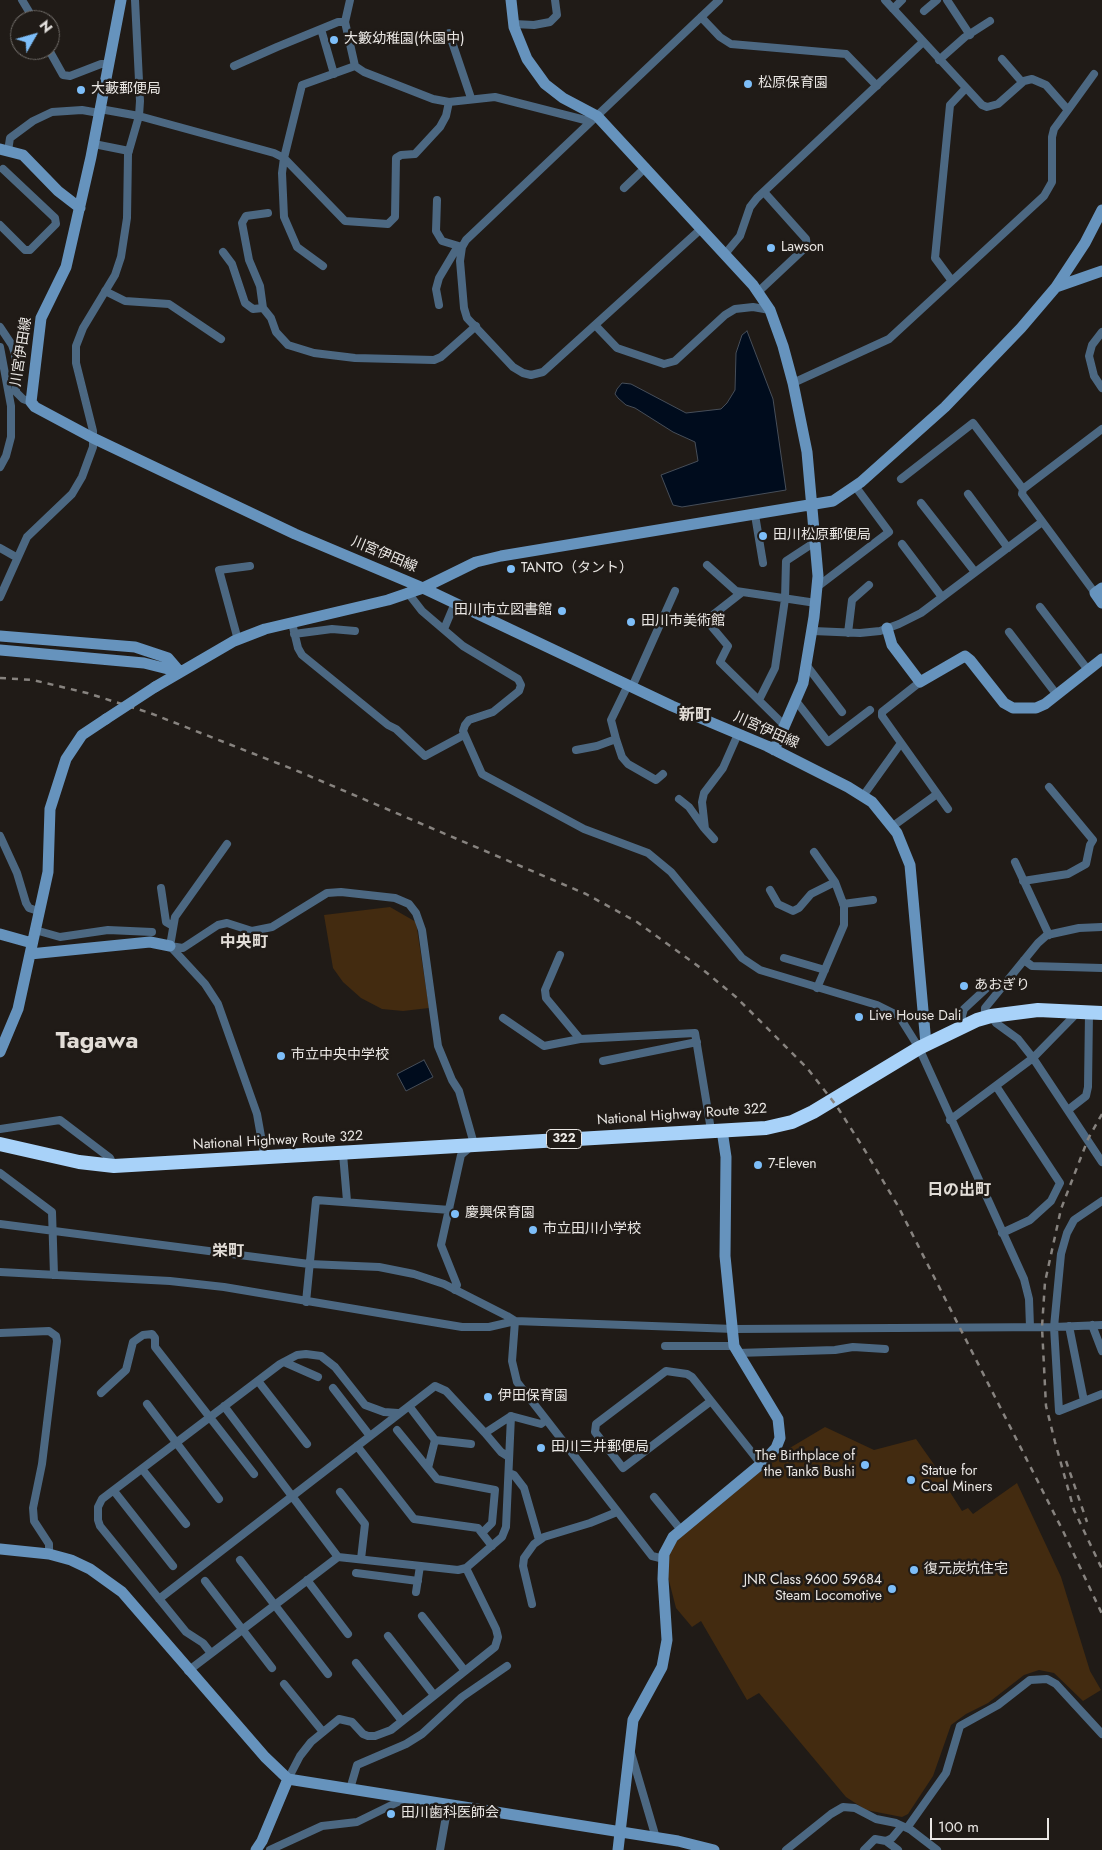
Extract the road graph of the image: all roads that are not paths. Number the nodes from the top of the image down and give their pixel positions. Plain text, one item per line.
1 (121, 0) edge
2 (135, 0) edge
3 (350, 0) edge
4 (511, 0) edge
5 (555, 0) edge
6 (719, 0) edge
7 (885, 0) edge
8 (902, 0) edge
9 (937, 0) edge
10 (947, 0) edge
11 (893, 8) junction
12 (924, 11) dead end
13 (701, 17) junction
14 (990, 20) dead end
15 (345, 22) junction
16 (514, 24) junction
17 (321, 30) junction
18 (449, 33) dead end
19 (970, 35) junction
20 (923, 42) junction
21 (1002, 59) dead end
22 (54, 60) edge
23 (939, 60) junction
24 (108, 64) junction
25 (234, 66) dead end
26 (355, 66) junction
27 (334, 74) junction
28 (1094, 74) dead end
29 (1022, 82) junction
30 (877, 86) junction
31 (966, 88) junction
32 (471, 98) junction
33 (449, 102) junction
34 (1068, 110) junction
35 (100, 111) junction
36 (139, 116) junction
37 (598, 116) junction
38 (94, 144) junction
39 (4, 150) edge
40 (129, 151) junction
41 (284, 158) junction
42 (646, 167) junction
43 (3, 169) dead end
44 (624, 188) dead end
45 (764, 192) junction
46 (437, 200) dead end
47 (80, 208) junction
48 (1102, 210) edge
49 (268, 213) dead end
50 (0, 225) edge
51 (702, 228) junction
52 (460, 247) junction
53 (223, 252) dead end
54 (725, 254) junction
55 (323, 266) dead end
56 (1102, 266) edge
57 (1097, 273) edge
58 (952, 281) junction
59 (1056, 287) junction
60 (105, 291) junction
61 (758, 292) junction
62 (439, 305) dead end
63 (263, 308) junction
64 (770, 310) junction
65 (476, 326) junction
66 (596, 326) junction
67 (0, 328) edge
68 (1102, 332) edge
69 (221, 339) dead end
70 (0, 347) edge
71 (793, 383) junction
72 (1102, 388) edge
73 (31, 402) junction
74 (1102, 429) edge
75 (93, 438) junction
76 (0, 467) edge
77 (902, 478) dead end
78 (855, 486) junction
79 (1022, 489) junction
80 (968, 494) dead end
81 (921, 503) dead end
82 (812, 506) junction
83 (755, 515) junction
84 (1042, 522) junction
85 (815, 542) junction
86 (902, 544) dead end
87 (0, 548) edge
88 (1008, 548) junction
89 (16, 557) junction
90 (763, 563) dead end
91 (707, 565) dead end
92 (250, 566) dead end
93 (975, 572) junction
94 (869, 585) dead end
95 (817, 587) junction
96 (423, 588) junction
97 (676, 591) dead end
98 (1099, 591) edge
99 (741, 592) junction
100 (408, 593) junction
101 (0, 597) edge
102 (942, 597) junction
103 (785, 599) junction
104 (455, 603) junction
105 (1102, 603) edge
106 (816, 604) junction
107 (1040, 606) dead end
108 (293, 628) junction
109 (887, 628) junction
110 (444, 630) junction
111 (355, 631) dead end
112 (813, 631) junction
113 (1009, 632) dead end
114 (848, 633) junction
115 (0, 636) edge
116 (35, 639) junction
117 (238, 640) junction
118 (0, 650) edge
119 (34, 653) junction
120 (1102, 660) edge
121 (807, 666) junction
122 (1088, 670) junction
123 (180, 672) junction
124 (920, 682) junction
125 (630, 686) junction
126 (1057, 695) junction
127 (759, 700) junction
128 (796, 701) junction
129 (870, 710) dead end
130 (842, 712) dead end
131 (784, 726) junction
132 (738, 734) junction
133 (464, 735) junction
134 (616, 740) junction
135 (901, 744) junction
136 (576, 750) dead end
137 (774, 750) junction
138 (663, 774) dead end
139 (1049, 787) dead end
140 (937, 794) junction
141 (863, 796) junction
142 (679, 799) dead end
143 (948, 809) dead end
144 (893, 826) junction
145 (706, 829) junction
146 (0, 836) edge
147 (1102, 836) edge
148 (714, 839) dead end
149 (1094, 840) junction
150 (227, 844) dead end
151 (814, 852) dead end
152 (1014, 862) dead end
153 (1023, 881) junction
154 (835, 882) junction
155 (161, 888) dead end
156 (770, 890) dead end
157 (873, 900) dead end
158 (843, 904) junction
159 (38, 911) junction
160 (173, 926) junction
161 (1102, 927) edge
162 (35, 930) junction
163 (152, 932) dead end
164 (0, 934) edge
165 (1049, 935) junction
166 (170, 946) junction
167 (31, 948) junction
168 (560, 955) dead end
169 (784, 958) dead end
170 (1024, 960) junction
171 (1102, 968) edge
172 (825, 970) junction
173 (991, 984) dead end
174 (817, 988) junction
175 (1090, 1013) edge
176 (988, 1017) junction
177 (503, 1018) dead end
178 (962, 1027) junction
179 (580, 1038) junction
180 (697, 1042) junction
181 (923, 1046) junction
182 (0, 1052) edge
183 (1033, 1058) junction
184 (603, 1061) dead end
185 (996, 1086) junction
186 (1068, 1110) junction
187 (950, 1120) junction
188 (0, 1129) edge
189 (716, 1130) junction
190 (0, 1144) edge
191 (474, 1144) junction
192 (343, 1154) junction
193 (265, 1159) junction
194 (1102, 1162) edge
195 (114, 1166) junction
196 (0, 1173) edge
197 (1102, 1201) edge
198 (347, 1202) junction
199 (450, 1210) junction
200 (0, 1224) edge
201 (53, 1230) junction
202 (1002, 1233) junction
203 (309, 1264) junction
204 (0, 1272) edge
205 (54, 1275) junction
206 (455, 1290) junction
207 (306, 1302) junction
208 (514, 1321) junction
209 (1092, 1325) junction
210 (1102, 1325) edge
211 (1070, 1326) junction
212 (1030, 1327) junction
213 (1054, 1327) junction
214 (731, 1329) junction
215 (0, 1333) edge
216 (665, 1346) dead end
217 (736, 1349) junction
218 (885, 1349) dead end
219 (1102, 1351) edge
220 (284, 1362) junction
221 (318, 1376) dead end
222 (258, 1381) junction
223 (333, 1388) dead end
224 (101, 1393) dead end
225 (1102, 1394) edge
226 (711, 1401) junction
227 (1084, 1401) junction
228 (146, 1404) dead end
229 (224, 1406) junction
230 (409, 1406) junction
231 (398, 1413) junction
232 (511, 1416) junction
233 (209, 1417) junction
234 (546, 1420) junction
235 (397, 1430) dead end
236 (485, 1433) junction
237 (370, 1436) junction
238 (435, 1440) junction
239 (176, 1443) junction
240 (307, 1444) dead end
241 (471, 1444) dead end
242 (357, 1446) junction
243 (509, 1457) junction
244 (761, 1464) junction
245 (428, 1468) junction
246 (142, 1469) junction
247 (254, 1474) dead end
248 (509, 1474) junction
249 (114, 1491) junction
250 (340, 1492) dead end
251 (654, 1496) dead end
252 (293, 1497) junction
253 (219, 1499) dead end
254 (617, 1512) junction
255 (186, 1524) dead end
256 (680, 1530) junction
257 (482, 1533) junction
258 (538, 1540) junction
259 (492, 1546) junction
260 (0, 1549) edge
261 (49, 1554) junction
262 (338, 1557) junction
263 (361, 1559) junction
264 (664, 1559) junction
265 (240, 1560) dead end
266 (173, 1566) dead end
267 (420, 1566) junction
268 (466, 1568) junction
269 (356, 1573) dead end
270 (307, 1580) junction
271 (205, 1581) dead end
272 (418, 1581) junction
273 (416, 1592) dead end
274 (159, 1599) junction
275 (274, 1604) junction
276 (532, 1604) dead end
277 (422, 1616) dead end
278 (242, 1629) junction
279 (348, 1634) dead end
280 (388, 1636) dead end
281 (210, 1652) junction
282 (356, 1663) dead end
283 (507, 1666) dead end
284 (272, 1668) dead end
285 (188, 1671) junction
286 (465, 1671) junction
287 (328, 1674) dead end
288 (284, 1684) dead end
289 (434, 1696) junction
290 (402, 1721) junction
291 (323, 1732) junction
292 (1102, 1734) edge
293 (630, 1748) junction
294 (288, 1779) junction
295 (350, 1789) junction
296 (406, 1798) junction
297 (448, 1805) junction
298 (905, 1827) junction
299 (621, 1833) junction
300 (656, 1838) junction
301 (886, 1841) junction
302 (259, 1849) edge
303 (270, 1850) edge
304 (440, 1850) edge
305 (618, 1850) edge
306 (714, 1850) edge
307 (786, 1850) edge
308 (864, 1850) edge
309 (898, 1850) edge
310 (937, 1850) edge

1 - 24 street, 川宮伊田線
2 - 36 street
3 - 15 street
4 - 16 street
5 - 16 street
6 - 13 street
7 - 11 street
8 - 11 street
9 - 12 street
10 - 19 street
11 - 20 street
13 - 30 street
13 - 37 street
14 - 19 street
15 - 17 street
15 - 26 street
16 - 37 street
17 - 25 street
17 - 27 street
18 - 32 street
19 - 23 street
20 - 23 street
20 - 30 street
21 - 29 street
22 - 24 street
23 - 31 street
24 - 35 street, 川宮伊田線
26 - 27 street
26 - 33 street
27 - 41 street
28 - 34 street
29 - 31 street
29 - 34 street
30 - 45 street
31 - 58 street
32 - 33 street
32 - 37 street
33 - 41 street
34 - 58 street
35 - 36 street
35 - 38 street, 川宮伊田線
35 - 39 street
36 - 40 street
36 - 41 street
37 - 42 street
37 - 52 street
38 - 40 street
38 - 47 street, 川宮伊田線
39 - 47 street
40 - 60 street
41 - 55 street
42 - 44 street
42 - 51 street
43 - 50 street
45 - 54 street
45 - 61 street
46 - 52 street
47 - 73 street, 川宮伊田線
48 - 59 street
49 - 63 street
51 - 54 street
51 - 66 street
52 - 62 street
52 - 65 street
53 - 63 street
54 - 61 street
56 - 57 street
57 - 59 street
58 - 71 street
59 - 78 street
60 - 69 street
60 - 75 street
61 - 64 street
63 - 65 street
64 - 66 street
64 - 71 street
65 - 66 street
67 - 73 street
68 - 72 street
70 - 76 street
71 - 82 street
73 - 75 street, 川宮伊田線
74 - 79 street
75 - 89 street
75 - 96 street, 川宮伊田線
77 - 79 street
78 - 82 street
78 - 95 street
79 - 84 street
80 - 88 street
81 - 93 street
82 - 83 street
82 - 85 street
83 - 90 street
83 - 96 street
84 - 88 street
84 - 98 street
85 - 95 street
85 - 103 street
86 - 102 street
87 - 89 street
88 - 93 street
89 - 101 street
91 - 99 street
92 - 117 street
93 - 102 street
94 - 114 street
95 - 106 street
96 - 100 street
96 - 104 street, 川宮伊田線
97 - 125 street
98 - 105 street
99 - 103 street
99 - 127 street
100 - 108 street
100 - 110 street
102 - 109 street
103 - 106 street
103 - 127 street
104 - 110 street
104 - 125 street, 川宮伊田線
106 - 112 street
107 - 122 street
108 - 111 street
108 - 117 street
108 - 133 street
109 - 114 street
109 - 124 street
110 - 133 street
112 - 114 street
112 - 121 street
113 - 126 street
115 - 116 street
116 - 119 street
116 - 123 street
117 - 123 street
118 - 119 street
119 - 123 street
120 - 122 street
121 - 128 street
121 - 130 street
122 - 126 street
123 - 159 street, bridge
124 - 126 street
124 - 135 street
125 - 132 street, 川宮伊田線
125 - 134 street
127 - 131 street
128 - 129 street
128 - 131 street
131 - 137 street
132 - 137 street, 川宮伊田線
132 - 145 street
133 - 174 street
134 - 136 street
134 - 138 street
135 - 140 street
135 - 141 street
137 - 141 street, 川宮伊田線
139 - 149 street
140 - 143 street
140 - 144 street
141 - 144 street, 川宮伊田線
142 - 145 street
144 - 181 street, 川宮伊田線
145 - 148 street
146 - 159 street
147 - 149 street
149 - 153 street
150 - 160 street
151 - 154 street
152 - 153 street
153 - 165 street
154 - 156 street
154 - 158 street
155 - 160 street
157 - 158 street
158 - 172 street
159 - 162 street
160 - 166 street
161 - 165 street
162 - 163 street
162 - 167 street
164 - 167 street
165 - 170 street
166 - 167 street
166 - 191 street
166 - 193 street
167 - 182 street
168 - 179 street
169 - 172 street
170 - 171 street
170 - 176 street
172 - 174 street
173 - 178 street
174 - 181 street
175 - 176 highway, National Highway Route 322 / 322
175 - 183 street
175 - 186 street
176 - 178 highway, National Highway Route 322 / 322
176 - 183 street
177 - 179 street
178 - 181 highway, National Highway Route 322 / 322
179 - 180 street
180 - 184 street
180 - 189 street
181 - 187 street
181 - 189 highway, National Highway Route 322 / 322
183 - 185 street
183 - 186 street
185 - 187 street
185 - 202 street
186 - 194 street
187 - 202 street
188 - 195 street
189 - 191 highway, National Highway Route 322 / 322
189 - 214 street
190 - 195 highway, National Highway Route 322 / 322
191 - 192 highway, National Highway Route 322 / 322
191 - 199 street
192 - 193 highway, National Highway Route 322 / 322
192 - 198 street
193 - 195 highway, National Highway Route 322 / 322
196 - 201 street
197 - 213 street
198 - 199 street
198 - 203 street
199 - 206 street
200 - 201 street
201 - 203 street
201 - 205 street
202 - 212 street
203 - 206 street
203 - 207 street
204 - 205 street
205 - 207 street
206 - 208 street
207 - 208 street
208 - 214 street
208 - 234 street
209 - 210 street
209 - 211 street
209 - 219 street
211 - 213 street
211 - 227 street
212 - 213 street
212 - 214 street
213 - 227 street
214 - 217 street
215 - 261 street
216 - 217 street
217 - 218 street
217 - 244 street
220 - 221 street
220 - 222 street
220 - 231 street
222 - 229 street
222 - 240 street
223 - 237 street
224 - 233 street
225 - 227 street
226 - 226 street
226 - 244 street
228 - 239 street
229 - 233 street
229 - 252 street
230 - 231 street
230 - 236 street
230 - 238 street
231 - 237 street
232 - 234 street
232 - 236 street
232 - 243 street
233 - 239 street
233 - 247 street
234 - 254 street
235 - 245 street
236 - 243 street
237 - 242 street
238 - 241 street
238 - 245 street
239 - 246 street
239 - 253 street
242 - 252 street
242 - 257 street
243 - 248 street
244 - 256 street
245 - 257 street
246 - 249 street
246 - 255 street
248 - 258 street
248 - 259 street
249 - 266 street
249 - 274 street
250 - 263 street
251 - 256 street
252 - 262 street
252 - 274 street
254 - 258 street
254 - 264 street
256 - 264 street
257 - 259 street
258 - 276 street
259 - 268 street
260 - 261 street
261 - 285 street
262 - 263 street
262 - 270 street
263 - 267 street
264 - 293 street
265 - 275 street
267 - 268 street
267 - 272 street
268 - 286 street
269 - 272 street
270 - 275 street
270 - 279 street
271 - 278 street
272 - 273 street
274 - 281 street
275 - 278 street
275 - 287 street
277 - 286 street
278 - 281 street
278 - 284 street
280 - 289 street
281 - 285 street
282 - 290 street
283 - 295 street
285 - 294 street
286 - 289 street
288 - 291 street
289 - 290 street
290 - 291 street
291 - 294 street
292 - 298 street
293 - 299 street
293 - 300 street
294 - 295 street
294 - 302 street
295 - 296 street
296 - 297 street
296 - 303 street
297 - 299 street
297 - 304 street
298 - 301 street
298 - 307 street
298 - 310 street
299 - 300 street
299 - 305 street
300 - 306 street
301 - 308 street
301 - 309 street

